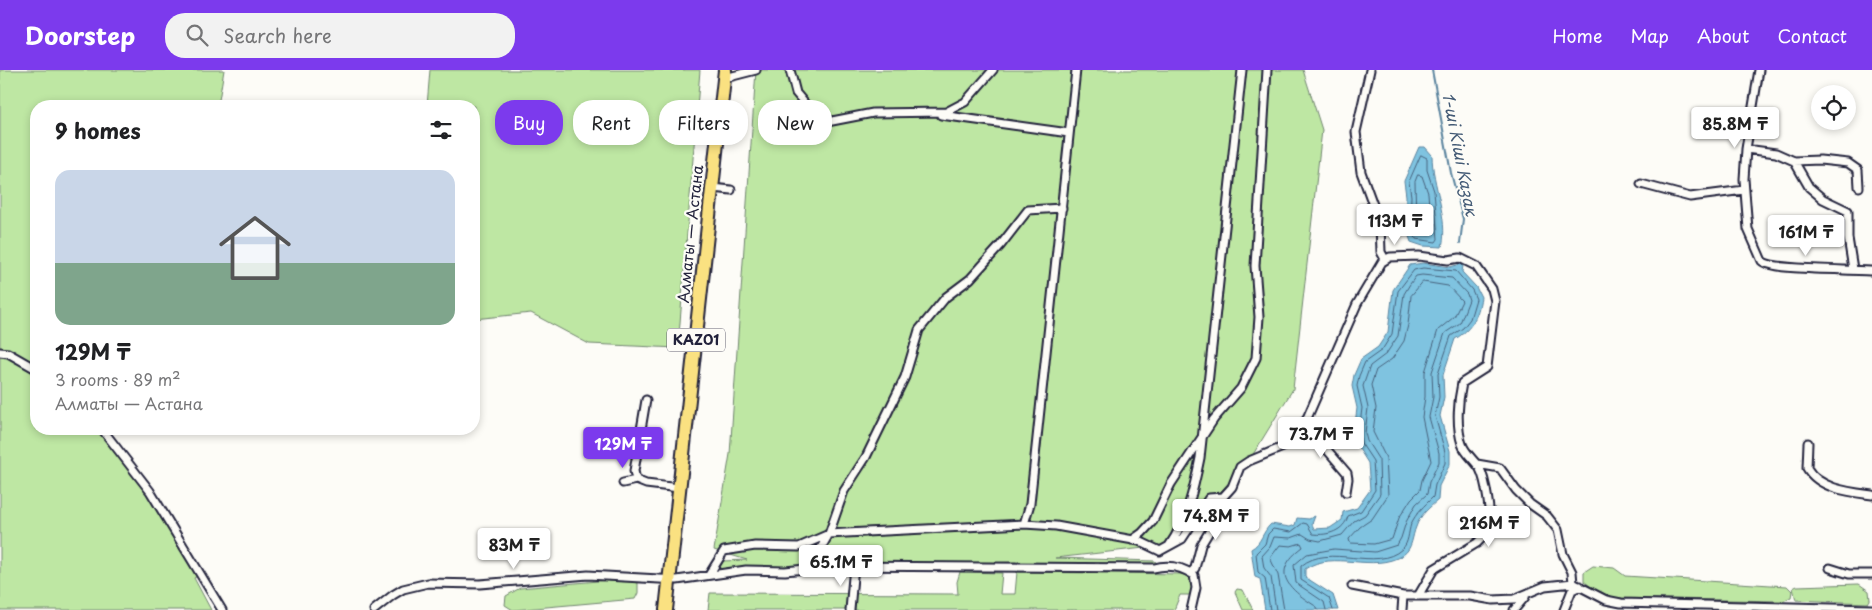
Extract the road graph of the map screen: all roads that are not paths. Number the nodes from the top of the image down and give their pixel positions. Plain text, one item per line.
1 (756, 70) edge
2 (790, 70) edge
3 (993, 70) edge
4 (1076, 70) edge
5 (1242, 70) edge
6 (1267, 70) edge
7 (1370, 70) edge
8 (1760, 70) edge
9 (725, 74) edge
10 (936, 114) junction
11 (1069, 133) junction
12 (1746, 149) junction
13 (1794, 161) junction
14 (1641, 184) dead end
15 (1859, 187) dead end
16 (713, 188) junction
17 (731, 190) dead end
18 (1744, 190) junction
19 (1062, 208) junction
20 (1385, 259) junction
21 (1854, 269) junction
22 (1872, 270) edge
23 (0, 352) edge
24 (30, 365) edge
25 (646, 400) dead end
26 (1304, 423) junction
27 (107, 435) edge
28 (1203, 435) junction
29 (1808, 443) dead end
30 (1483, 469) junction
31 (636, 480) junction
32 (623, 483) dead end
33 (679, 488) junction
34 (1346, 492) dead end
35 (1872, 495) edge
36 (1223, 497) junction
37 (1024, 524) junction
38 (829, 534) junction
39 (1132, 540) junction
40 (1169, 546) junction
41 (1160, 551) junction
42 (1162, 564) junction
43 (854, 566) junction
44 (806, 568) junction
45 (1830, 568) dead end
46 (1190, 573) junction
47 (1872, 574) edge
48 (709, 575) junction
49 (669, 580) junction
50 (1577, 585) junction
51 (1352, 586) dead end
52 (1526, 595) junction
53 (1403, 596) junction
54 (1418, 596) junction
55 (1872, 609) edge
56 (222, 610) edge
57 (374, 610) edge
58 (666, 610) edge
59 (850, 610) edge
60 (1190, 610) edge
61 (1402, 610) edge
62 (1514, 610) edge
63 (1564, 610) edge

1 - 9 street
2 - 10 street
3 - 10 street
4 - 11 street
5 - 28 street
6 - 28 street
7 - 20 street
8 - 12 street
9 - 16 highway, Алматы — Астана / KАZ01
10 - 11 street
11 - 19 street
12 - 13 street
12 - 18 street
13 - 15 street
13 - 21 street
14 - 18 street
16 - 17 street
16 - 33 highway, Алматы — Астана / KАZ01
18 - 21 street
19 - 37 street
19 - 38 street
20 - 26 street
20 - 30 street
21 - 22 street
23 - 24 street
25 - 31 street
26 - 34 street
26 - 36 street
27 - 56 street
28 - 39 street
28 - 40 street
29 - 35 street
30 - 50 street
30 - 54 street
31 - 32 street
31 - 33 street
33 - 49 highway, Алматы — Астана / KАZ01
36 - 40 street
36 - 46 street
37 - 38 street
37 - 39 street
38 - 44 street
38 - 48 street
39 - 41 street
40 - 41 street
41 - 42 street
42 - 43 street
42 - 46 street
43 - 44 street
43 - 59 street
44 - 48 street
45 - 47 street
46 - 60 street
48 - 49 street
49 - 57 street
49 - 58 highway, Алматы — Астана / KАZ01
50 - 52 street
50 - 55 street
50 - 63 street
51 - 53 street
52 - 54 street
52 - 62 street
53 - 54 street
53 - 61 street

